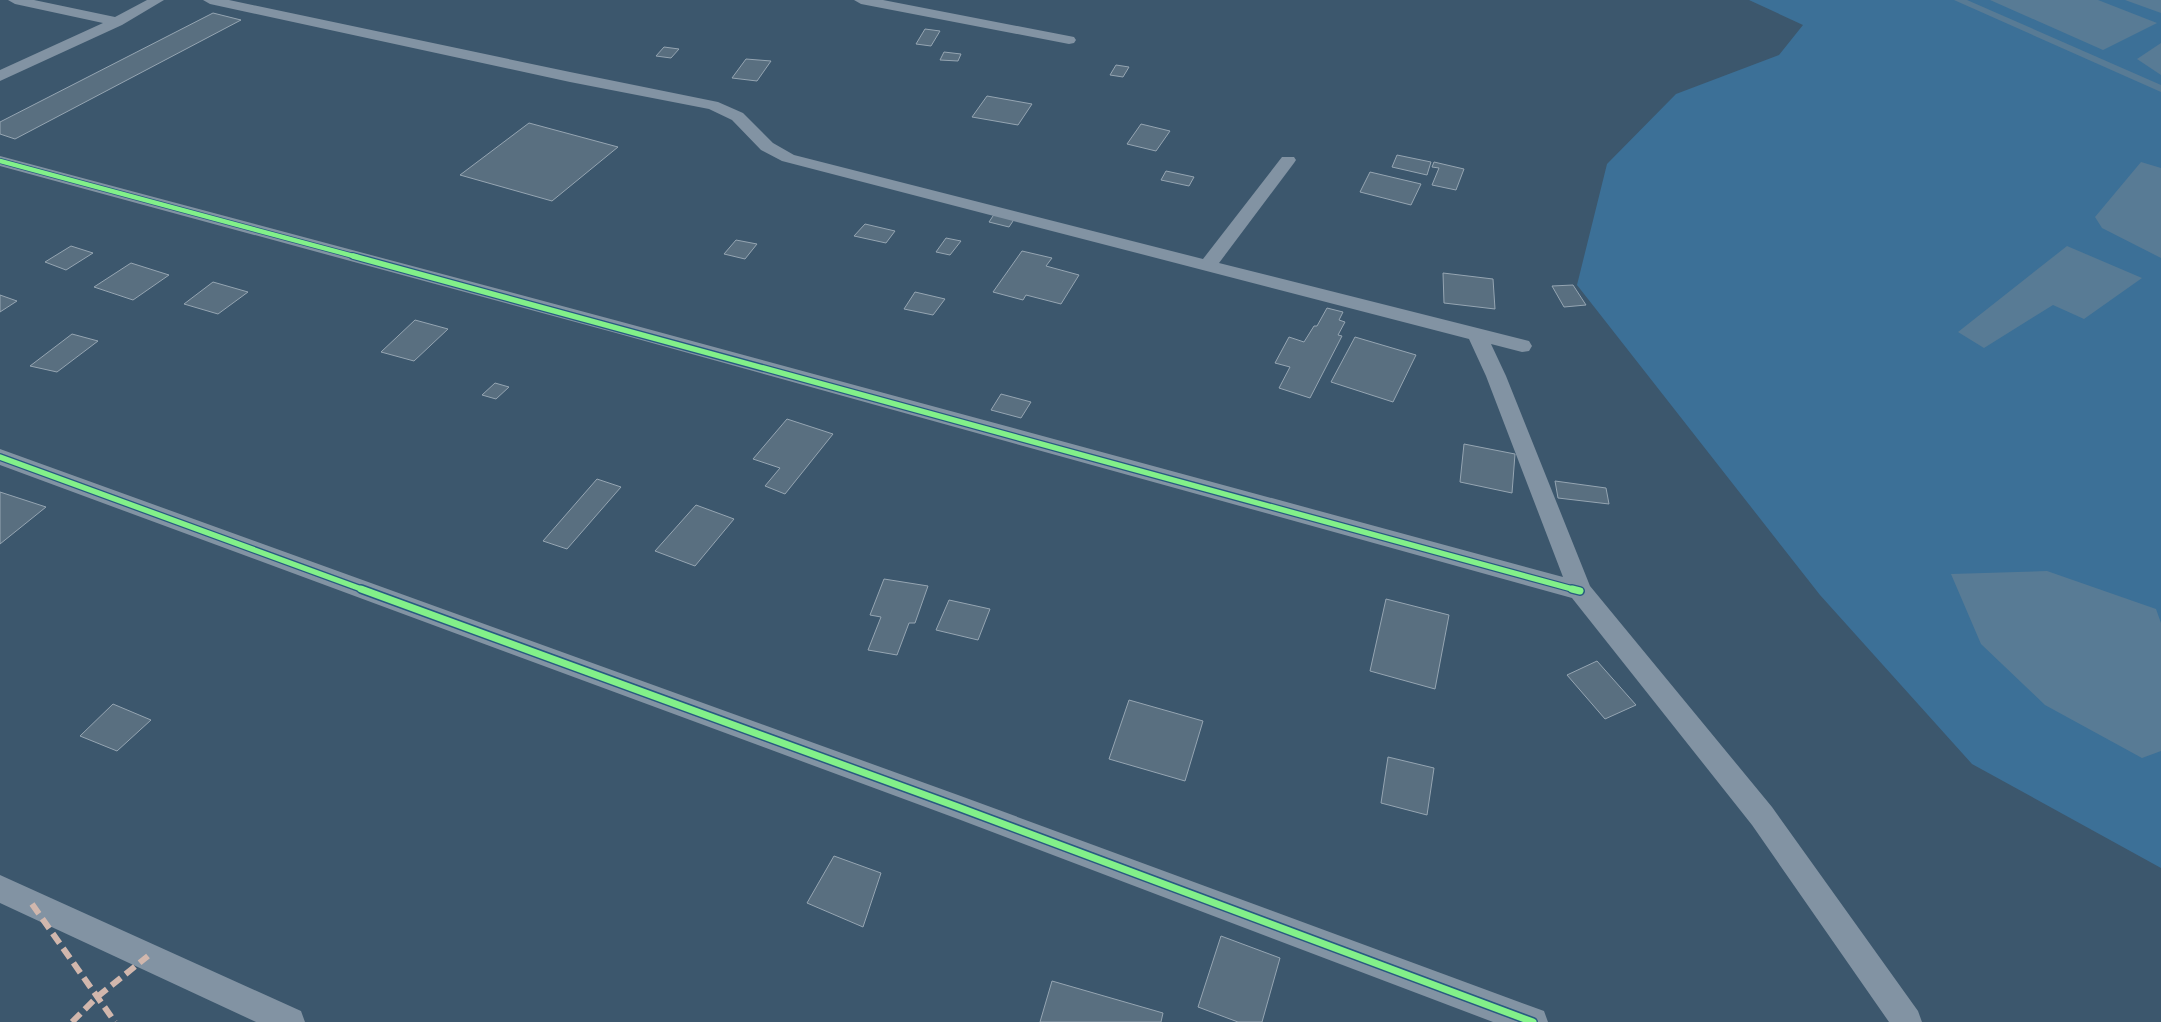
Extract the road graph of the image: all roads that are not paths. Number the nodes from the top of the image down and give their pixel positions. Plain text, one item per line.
1 (15, 0) edge
2 (157, 0) edge
3 (210, 0) edge
4 (861, 0) edge
5 (117, 22) junction
6 (1069, 40) dead end
7 (0, 76) edge
8 (1288, 160) dead end
9 (0, 161) edge
10 (1207, 266) junction
11 (1477, 336) junction
12 (1522, 346) dead end
13 (0, 457) edge
14 (1580, 591) junction
15 (0, 889) edge
16 (290, 1022) edge
17 (1533, 1022) edge
18 (1907, 1022) edge

1 - 5 street
2 - 5 street
3 - 10 street
4 - 6 street
5 - 7 street
8 - 10 street
9 - 14 street
10 - 11 street
11 - 12 street
11 - 14 street
13 - 17 street
14 - 18 street
15 - 16 street

